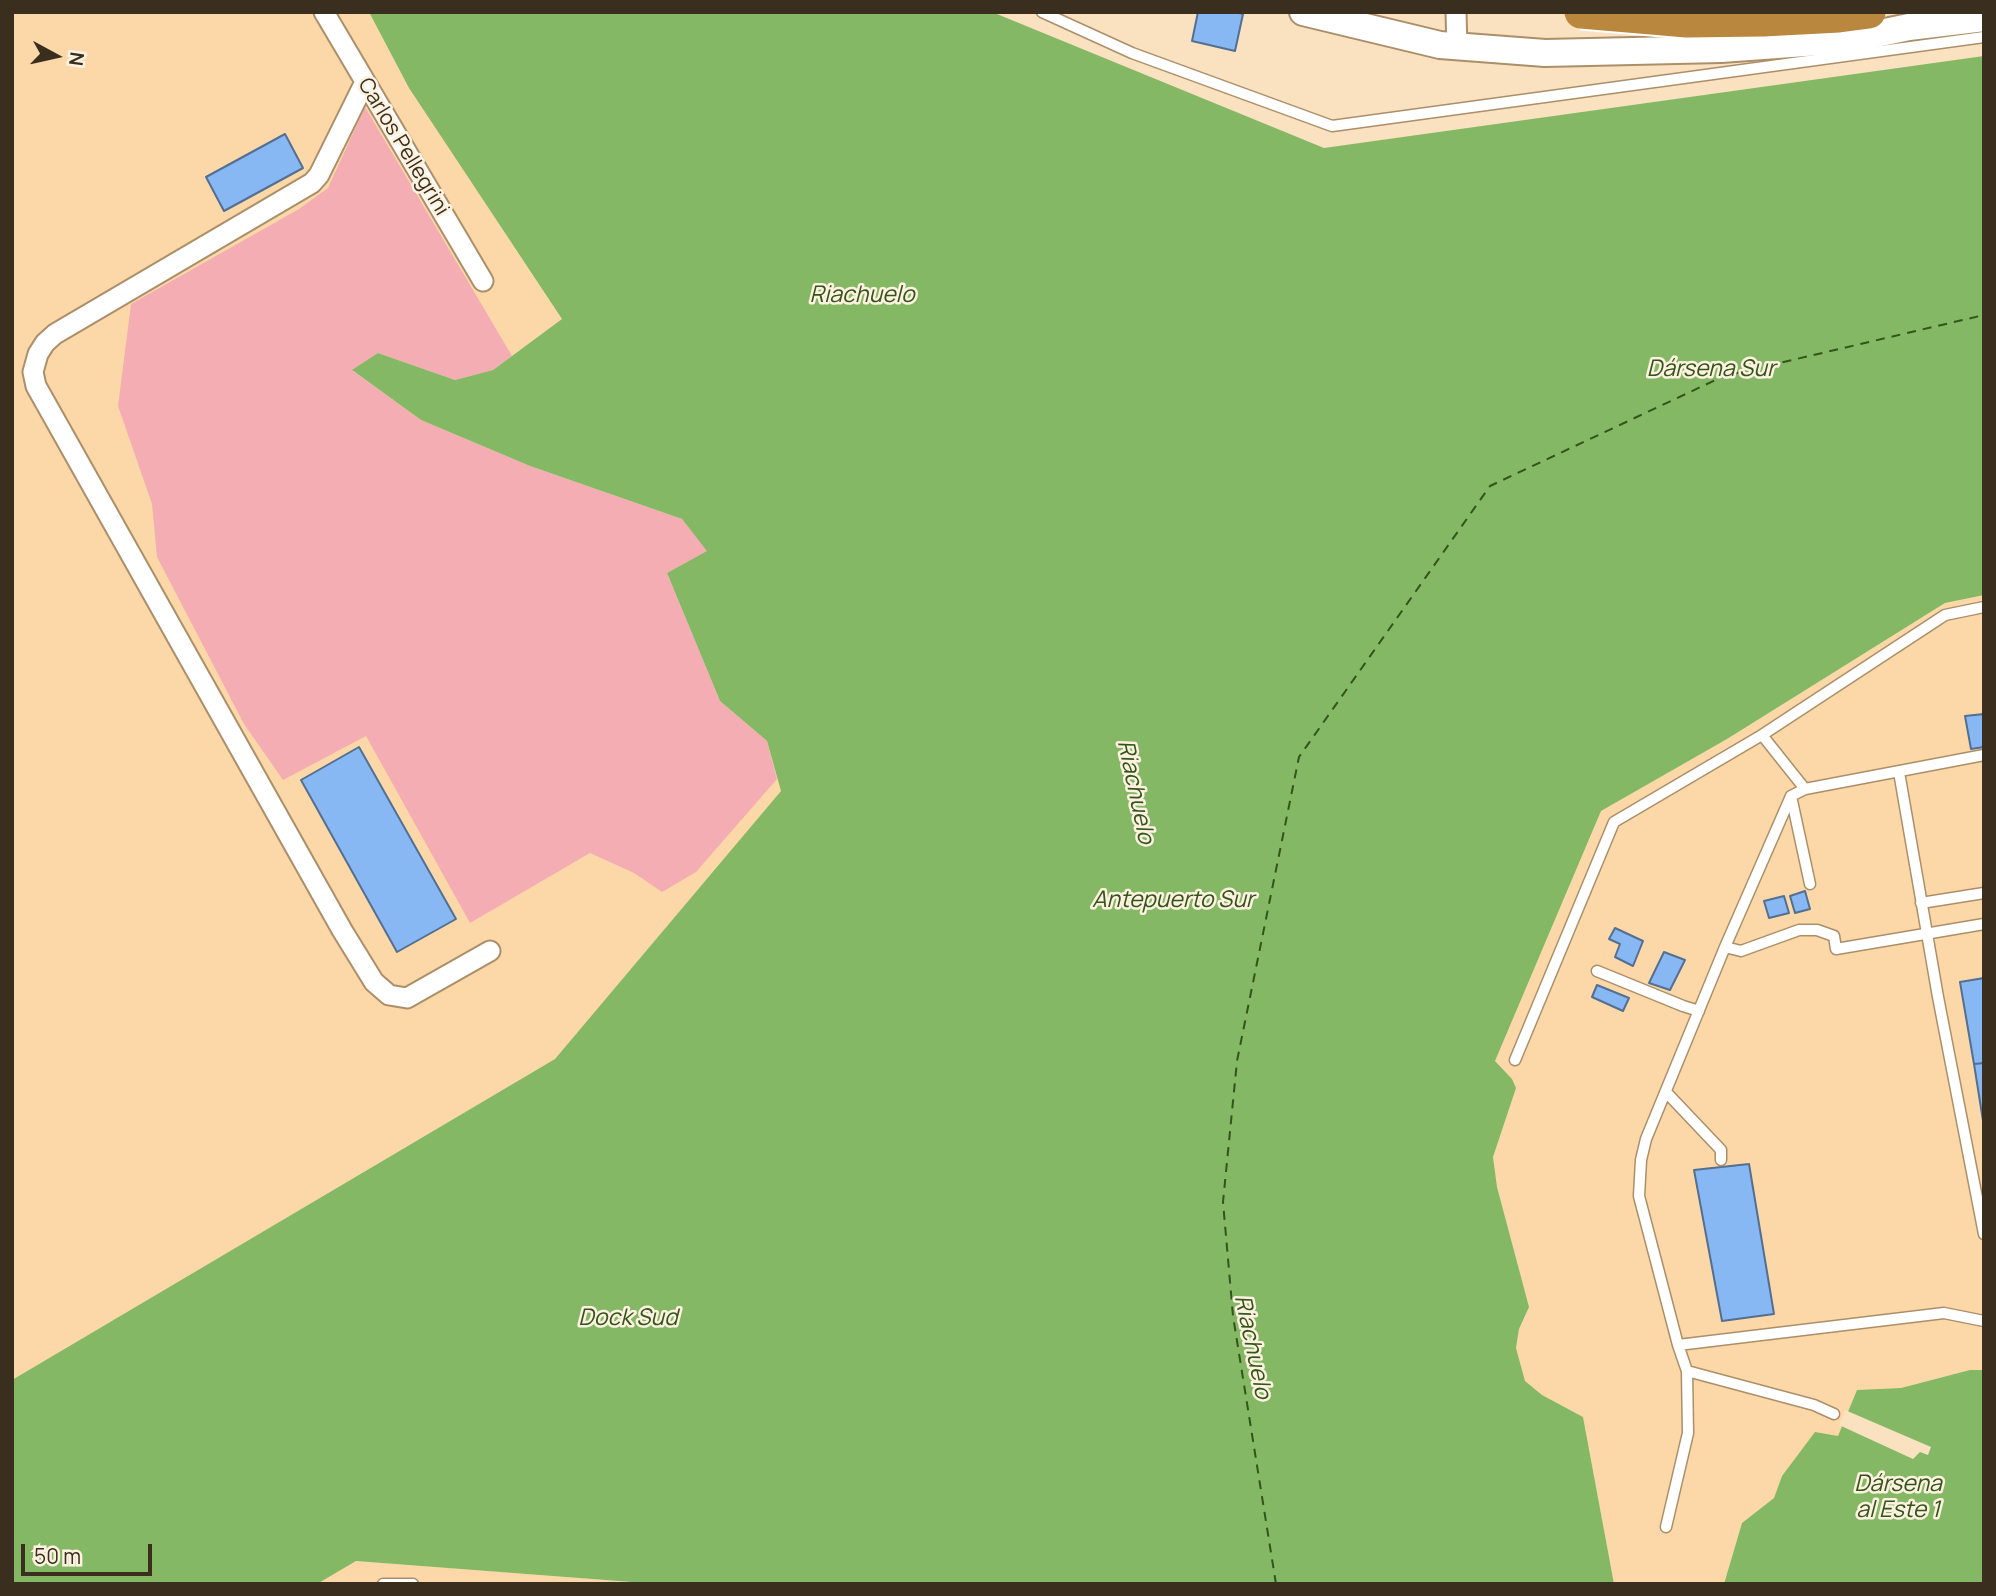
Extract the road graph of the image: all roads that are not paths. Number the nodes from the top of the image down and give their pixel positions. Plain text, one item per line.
1 (324, 12) edge
2 (1042, 12) edge
3 (1303, 12) edge
4 (1457, 12) edge
5 (1581, 12) edge
6 (1723, 12) edge
7 (1869, 12) edge
8 (1770, 15) edge
9 (1984, 18) edge
10 (1909, 27) junction
11 (1984, 37) edge
12 (1780, 45) junction
13 (1457, 47) junction
14 (365, 82) junction
15 (483, 281) dead end
16 (1984, 607) edge
17 (1762, 735) junction
18 (1984, 755) edge
19 (1899, 772) junction
20 (1805, 789) junction
21 (1791, 796) junction
22 (1810, 884) dead end
23 (1984, 893) edge
24 (1921, 903) junction
25 (1984, 924) edge
26 (1927, 934) junction
27 (1725, 947) junction
28 (491, 951) dead end
29 (1597, 971) dead end
30 (1699, 1010) junction
31 (1515, 1059) dead end
32 (1665, 1092) junction
33 (1721, 1160) dead end
34 (1984, 1234) edge
35 (1984, 1321) edge
36 (1678, 1345) junction
37 (1687, 1371) junction
38 (1834, 1415) dead end
39 (1666, 1527) dead end
40 (383, 1584) edge
41 (413, 1584) edge

1 - 14 street, Carlos Pellegrini
2 - 11 lane
3 - 13 main road
4 - 13 street
5 - 7 highway, bridge
6 - 8 main road
8 - 10 main road
8 - 12 street
9 - 10 main road
10 - 12 main road
12 - 13 main road
14 - 15 street, Carlos Pellegrini
14 - 28 street
16 - 17 lane
17 - 20 lane
17 - 31 lane
18 - 19 lane
19 - 20 lane
19 - 24 lane
20 - 21 lane
21 - 22 lane
21 - 27 lane
23 - 24 lane
24 - 26 lane
25 - 26 lane
26 - 27 lane
26 - 34 lane
27 - 30 lane
29 - 30 lane
30 - 32 lane
32 - 33 lane
32 - 36 lane
35 - 36 lane
36 - 37 lane
37 - 38 lane
37 - 39 lane
40 - 41 lane

